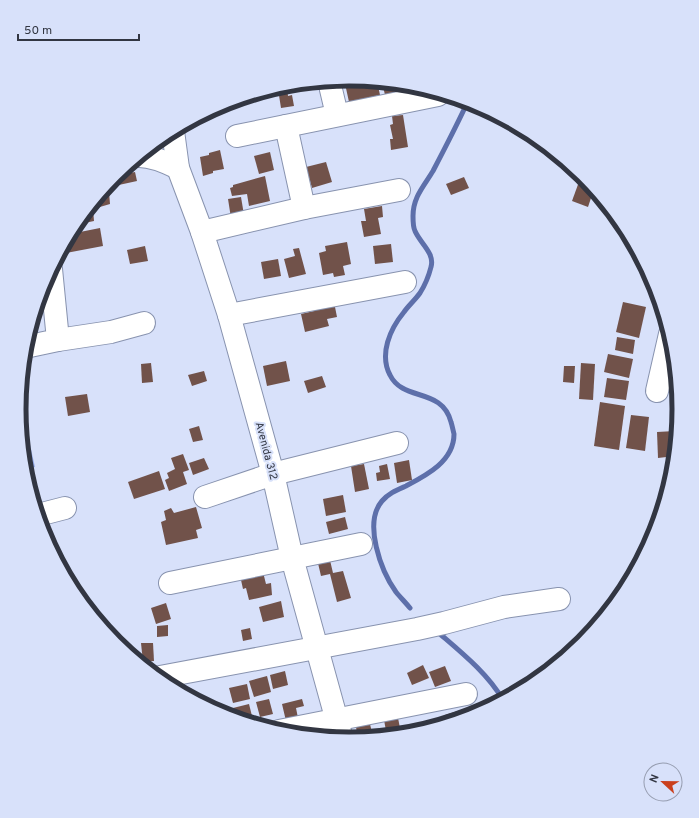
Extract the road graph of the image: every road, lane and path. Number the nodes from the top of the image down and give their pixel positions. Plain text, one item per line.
1 (331, 86) edge
2 (431, 96) edge
3 (338, 115) junction
4 (286, 126) junction
5 (238, 136) dead end
6 (174, 138) edge
7 (147, 157) edge
8 (178, 168) junction
9 (400, 190) dead end
10 (304, 208) junction
11 (202, 232) junction
12 (52, 282) edge
13 (405, 282) dead end
14 (229, 315) junction
15 (144, 323) dead end
16 (58, 340) junction
17 (32, 345) edge
18 (667, 347) edge
19 (657, 391) dead end
20 (397, 443) dead end
21 (273, 474) junction
22 (205, 496) dead end
23 (66, 508) dead end
24 (43, 514) edge
25 (361, 544) dead end
26 (292, 558) junction
27 (170, 584) dead end
28 (559, 599) dead end
29 (316, 648) junction
30 (167, 676) edge
31 (466, 694) dead end
32 (339, 729) edge
33 (311, 730) edge

1 - 3 street
2 - 3 street
3 - 4 street
4 - 5 street
4 - 10 street
6 - 8 street, Avenida 312
7 - 8 street
8 - 11 street, Avenida 312
9 - 10 street
10 - 11 street
11 - 14 street, Avenida 312
12 - 16 street
13 - 14 street
14 - 21 street, Avenida 312
15 - 16 street
16 - 17 street
18 - 19 street
20 - 21 street
21 - 22 street
21 - 26 street, Avenida 312
23 - 24 street
25 - 26 street
26 - 27 street
26 - 29 street, Avenida 312
28 - 29 street
29 - 30 street
29 - 32 street, Avenida 312
31 - 32 street
32 - 33 street

